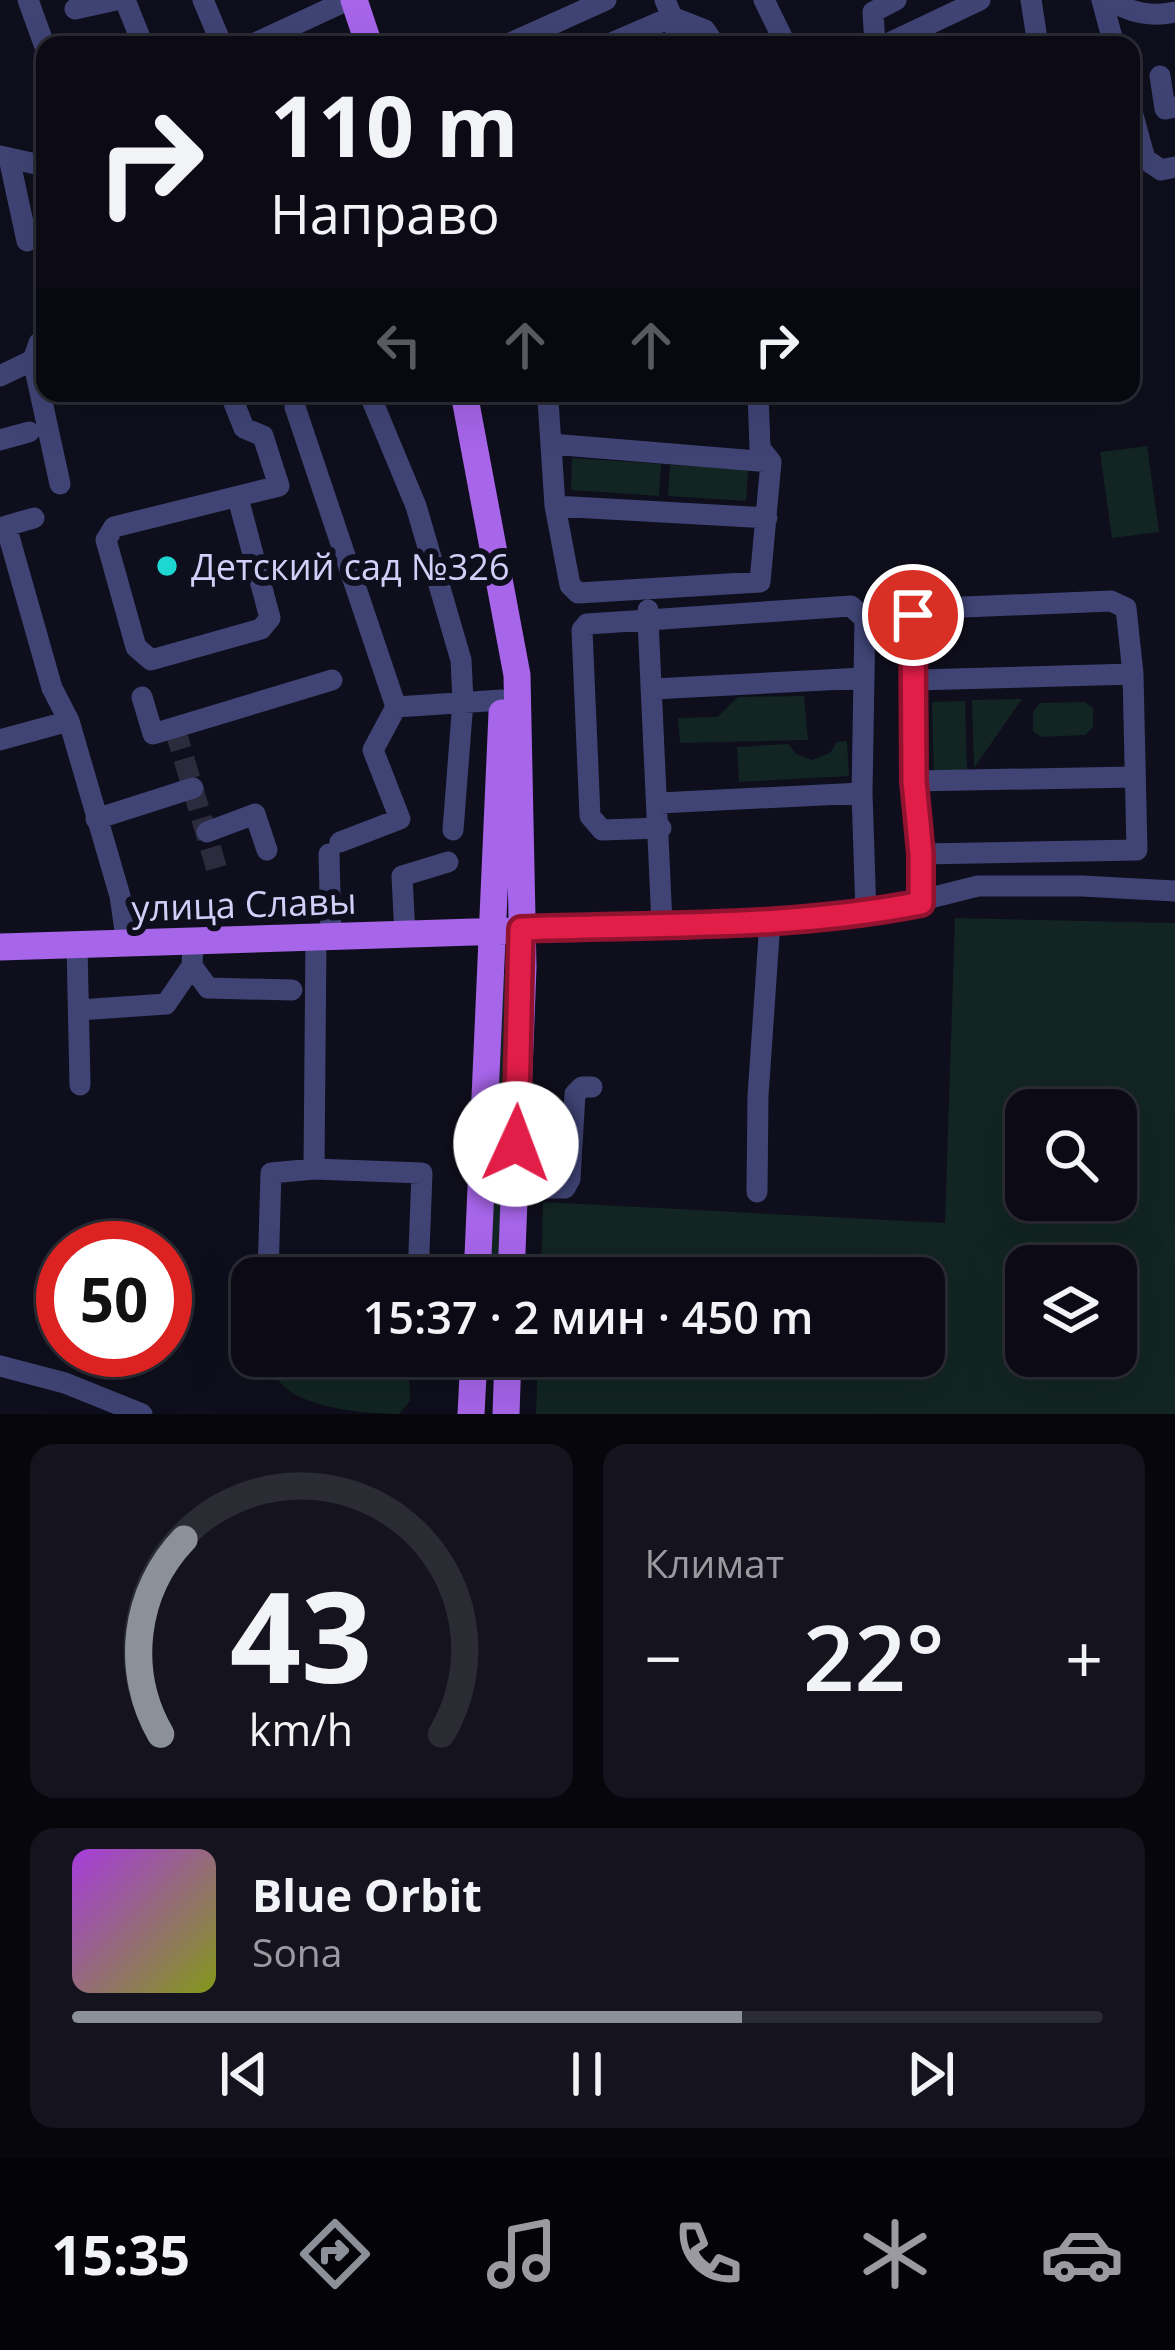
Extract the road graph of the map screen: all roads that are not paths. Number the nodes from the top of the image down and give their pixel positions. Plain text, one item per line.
1 (28, 0) edge
2 (116, 0) edge
3 (125, 0) edge
4 (203, 0) edge
5 (351, 0) edge
6 (606, 0) edge
7 (764, 0) edge
8 (896, 0) edge
9 (980, 0) edge
10 (1031, 0) edge
11 (1106, 0) edge
12 (870, 6) edge
13 (304, 8) edge
14 (669, 8) edge
15 (75, 9) dead end
16 (1175, 12) edge
17 (41, 36) edge
18 (139, 36) edge
19 (218, 36) edge
20 (264, 36) edge
21 (365, 36) edge
22 (526, 36) edge
23 (622, 36) edge
24 (709, 36) edge
25 (782, 36) edge
26 (874, 36) edge
27 (904, 36) edge
28 (1037, 36) edge
29 (1112, 36) edge
30 (1160, 76) dead end
31 (1175, 106) edge
32 (1140, 143) edge
33 (5, 157) edge
34 (36, 164) edge
35 (1175, 167) edge
36 (28, 241) dead end
37 (36, 352) edge
38 (0, 376) edge
39 (44, 402) edge
40 (234, 402) edge
41 (374, 402) edge
42 (466, 402) edge
43 (548, 402) edge
44 (758, 402) edge
45 (295, 407) dead end
46 (47, 430) junction
47 (0, 440) edge
48 (550, 444) junction
49 (771, 462) junction
50 (60, 484) dead end
51 (238, 498) junction
52 (555, 506) junction
53 (34, 518) dead end
54 (766, 518) junction
55 (648, 589) junction
56 (501, 608) junction
57 (648, 620) junction
58 (1133, 674) junction
59 (863, 678) junction
60 (332, 680) dead end
61 (916, 680) junction
62 (653, 689) junction
63 (142, 697) dead end
64 (502, 700) junction
65 (463, 701) junction
66 (396, 707) junction
67 (69, 722) junction
68 (0, 740) edge
69 (1134, 777) junction
70 (914, 781) junction
71 (193, 788) dead end
72 (862, 793) junction
73 (659, 803) junction
74 (96, 819) junction
75 (661, 828) junction
76 (453, 830) dead end
77 (207, 832) dead end
78 (267, 850) dead end
79 (1137, 850) junction
80 (921, 854) junction
81 (448, 862) dead end
82 (1138, 889) junction
83 (1175, 892) edge
84 (921, 903) junction
85 (866, 914) junction
86 (770, 921) junction
87 (662, 924) junction
88 (521, 929) junction
89 (490, 933) junction
90 (323, 936) junction
91 (405, 936) junction
92 (127, 944) junction
93 (77, 945) junction
94 (0, 947) edge
95 (193, 954) junction
96 (292, 990) dead end
97 (79, 1010) junction
98 (80, 1085) dead end
99 (592, 1087) dead end
100 (314, 1169) junction
101 (514, 1188) junction
102 (757, 1192) dead end
103 (269, 1257) edge
104 (419, 1257) edge
105 (478, 1257) edge
106 (512, 1257) edge
107 (0, 1366) edge
108 (472, 1377) edge
109 (507, 1377) edge
110 (142, 1414) edge
111 (471, 1414) edge
112 (506, 1414) edge

1 - 17 street
2 - 15 street
3 - 18 street
4 - 19 street
5 - 13 street
5 - 21 main road
6 - 22 street
7 - 25 street
8 - 12 street
9 - 27 street
10 - 28 street
11 - 16 street
11 - 29 street
12 - 26 street
13 - 20 street
14 - 23 street
14 - 24 street
30 - 31 street
32 - 35 street
33 - 34 street
33 - 36 street
37 - 38 street
39 - 46 street
40 - 51 street
41 - 65 street
42 - 56 main road
43 - 48 street
44 - 49 street
45 - 66 street
46 - 47 street
46 - 50 street
48 - 49 street
48 - 52 street
49 - 54 street
51 - 51 street
52 - 54 street
52 - 55 street
53 - 67 street
54 - 55 street
55 - 57 street
56 - 64 main road
56 - 88 main road
57 - 59 street
57 - 62 street
57 - 75 street
58 - 61 street
58 - 61 street
58 - 69 street
59 - 62 street
59 - 72 street
60 - 63 street
61 - 70 street
62 - 73 street
64 - 65 street
64 - 89 main road
65 - 66 street
65 - 76 street
66 - 90 street
67 - 68 street
67 - 74 street
69 - 70 street
69 - 79 street
70 - 80 street
71 - 74 street
72 - 73 street
72 - 85 street
73 - 75 street
74 - 92 street
75 - 87 street
77 - 78 street
79 - 80 street
79 - 82 street
80 - 84 street
81 - 91 street
82 - 83 street
82 - 84 street
84 - 85 street
85 - 86 street
86 - 87 street
86 - 102 street
87 - 88 street
88 - 89 main road, улица Славы
88 - 101 main road
89 - 91 main road, улица Славы
89 - 105 main road
90 - 91 main road, улица Славы
90 - 95 main road, улица Славы
90 - 100 street
92 - 93 main road, улица Славы
92 - 95 main road, улица Славы
93 - 94 main road, улица Славы
93 - 97 street
95 - 96 street
95 - 97 street
97 - 98 street
99 - 101 street
100 - 103 street
100 - 104 street
101 - 106 main road
107 - 110 street
108 - 111 main road
109 - 112 main road

